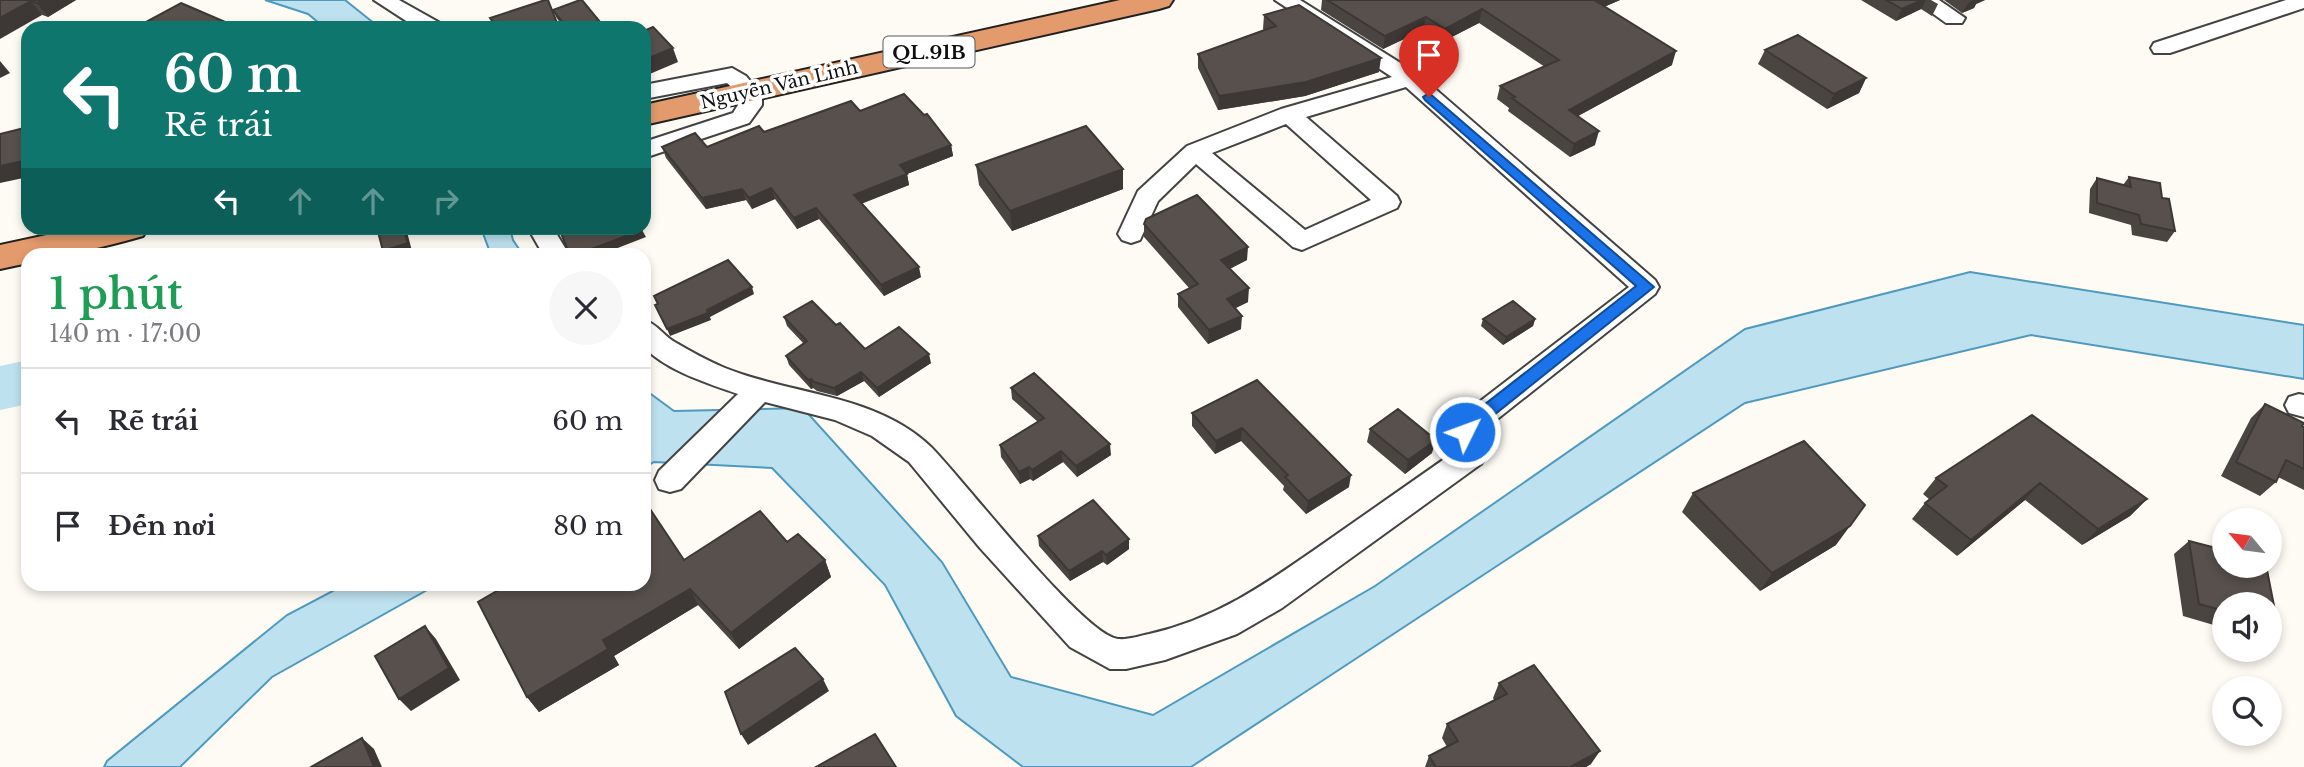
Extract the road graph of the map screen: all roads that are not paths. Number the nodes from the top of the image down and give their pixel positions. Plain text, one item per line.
1 (384, 0) edge
2 (1159, 0) edge
3 (1285, 0) edge
4 (1924, 0) edge
5 (2304, 1) edge
6 (1954, 18) dead end
7 (420, 21) edge
8 (2162, 48) dead end
9 (1410, 79) junction
10 (651, 91) edge
11 (750, 92) junction
12 (651, 113) edge
13 (1289, 114) junction
14 (651, 148) edge
15 (1195, 151) junction
16 (1131, 234) dead end
17 (99, 235) edge
18 (41, 248) edge
19 (21, 252) edge
20 (0, 257) edge
21 (651, 337) edge
22 (751, 399) junction
23 (670, 480) dead end

1 - 7 street
2 - 11 highway, Nguyễn Văn Linh / QL.91B
3 - 9 street
4 - 6 street
5 - 8 street
9 - 13 street
9 - 22 street
10 - 11 street
11 - 12 highway, Nguyễn Văn Linh / QL.91B
11 - 14 street
13 - 15 street
13 - 15 street
15 - 16 street
17 - 18 highway
19 - 20 highway
21 - 22 street
22 - 23 street

